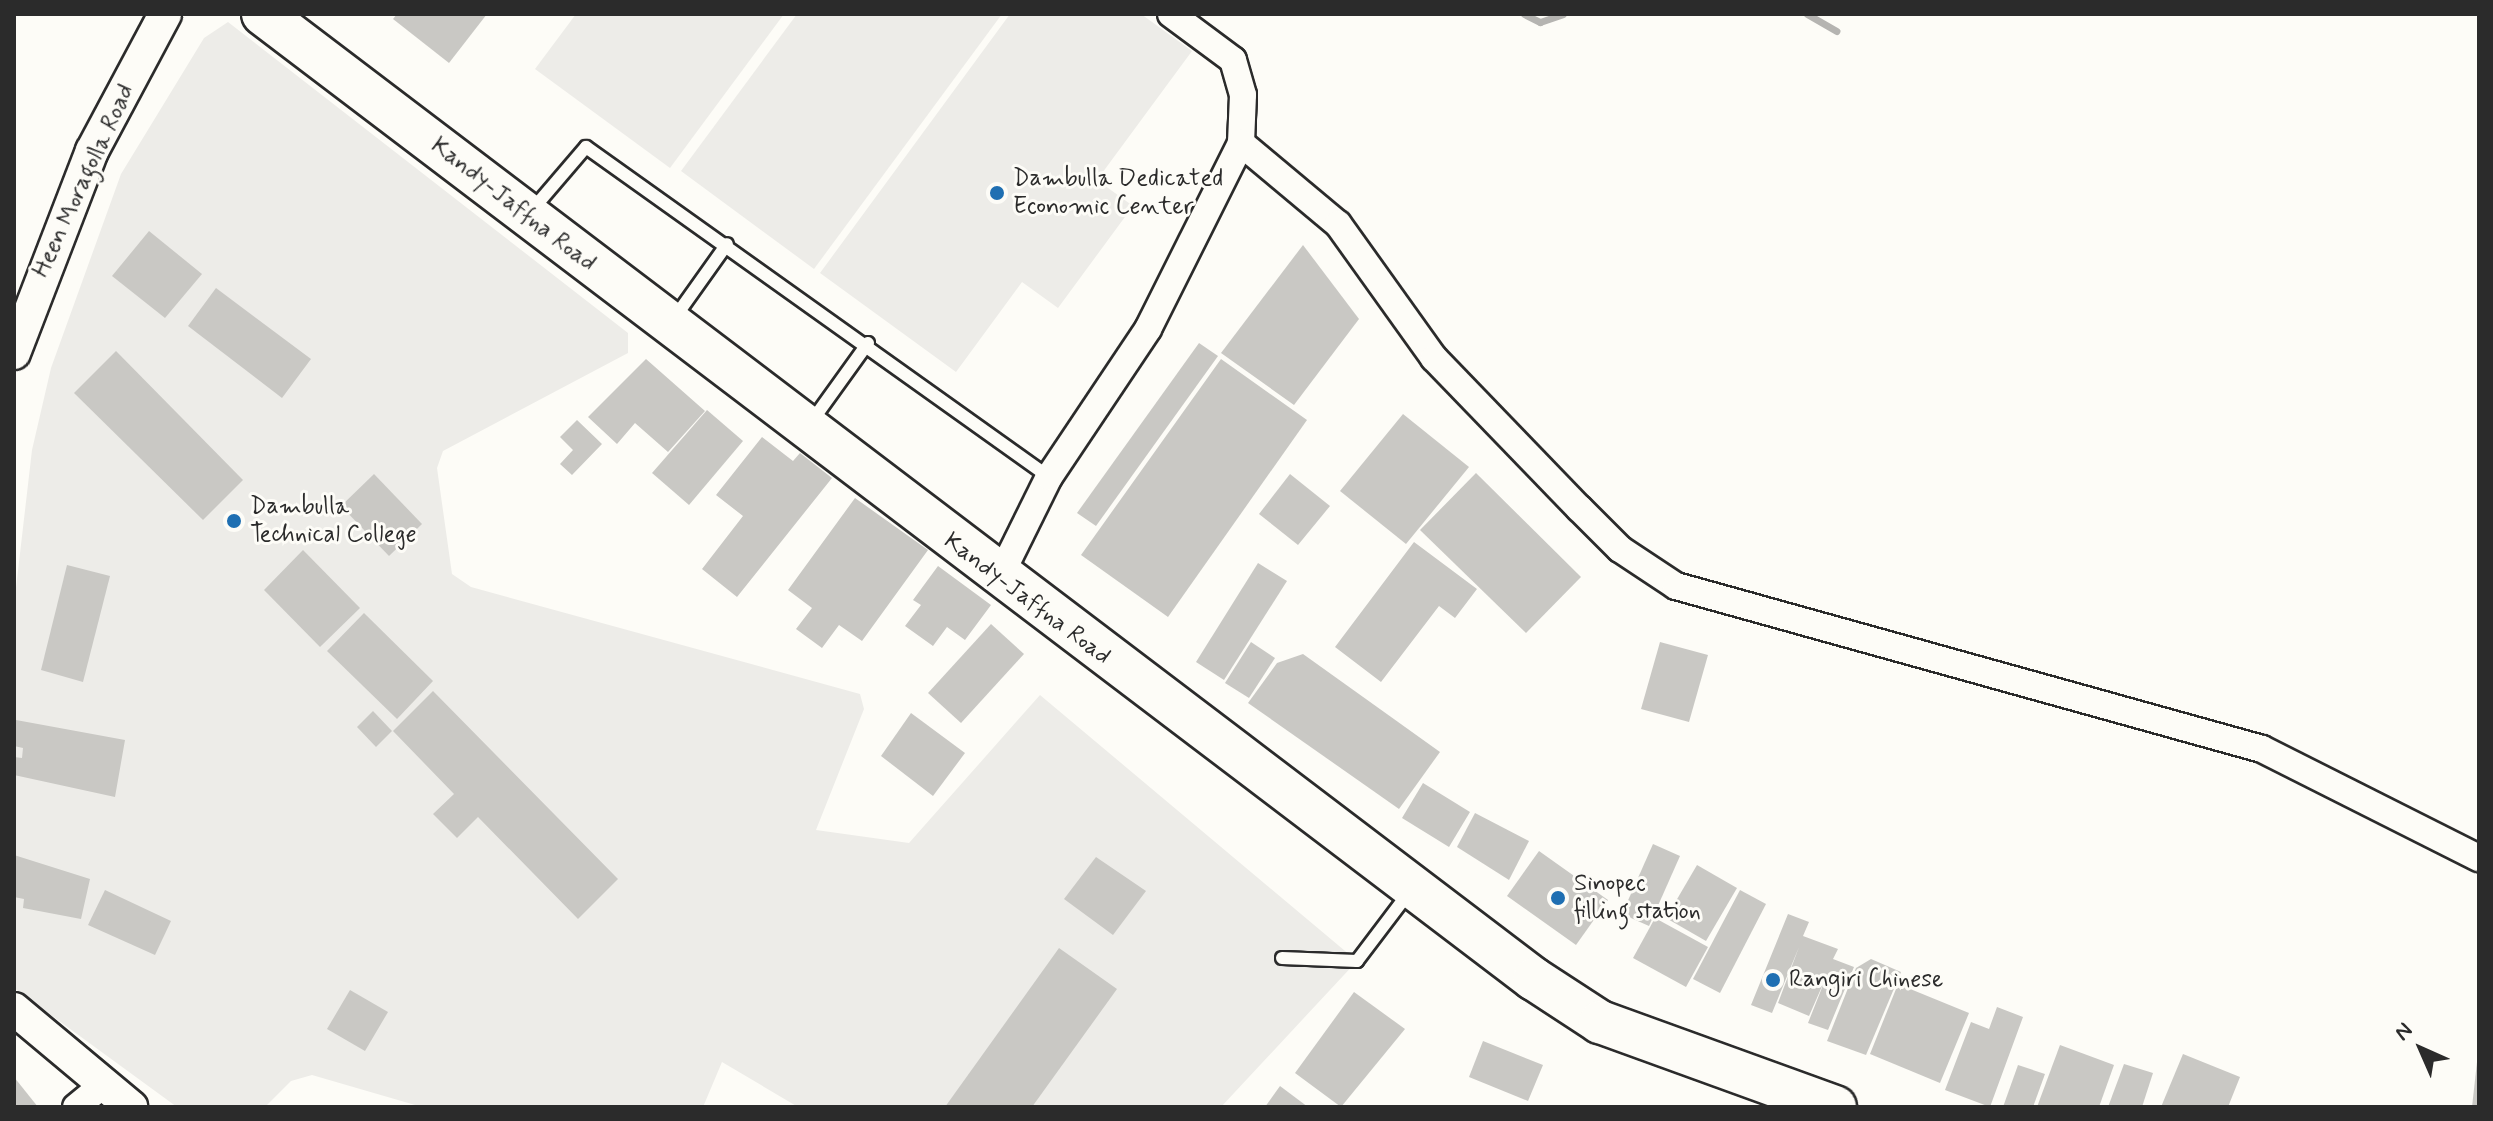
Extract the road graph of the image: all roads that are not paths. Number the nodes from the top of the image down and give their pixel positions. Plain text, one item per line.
1 (165, 14) edge
2 (263, 14) edge
3 (1171, 14) edge
4 (1241, 143) junction
5 (528, 216) junction
6 (727, 244) junction
7 (669, 325) junction
8 (868, 343) junction
9 (14, 353) edge
10 (805, 431) junction
11 (1049, 477) junction
12 (999, 578) junction
13 (2479, 858) edge
14 (1410, 891) junction
15 (1282, 958) dead end
16 (14, 1009) edge
17 (103, 1085) junction
18 (1758, 1094) edge
19 (76, 1107) edge
20 (131, 1107) edge
21 (1835, 1107) edge

1 - 9 street, Heen Moragolla Road
2 - 5 highway, Kandy-Jaffna Road
3 - 4 street
4 - 11 street
4 - 13 street
5 - 6 lane
5 - 7 highway, Kandy-Jaffna Road
6 - 7 lane
6 - 8 lane
7 - 10 highway, Kandy-Jaffna Road
8 - 10 lane
8 - 11 lane
10 - 12 highway, Kandy-Jaffna Road
11 - 12 street
12 - 14 highway, Kandy-Jaffna Road
14 - 15 lane
14 - 18 highway, Kandy-Jaffna Road
16 - 17 street
17 - 19 street
17 - 20 street
18 - 21 highway, Kandy-Jaffna Road

